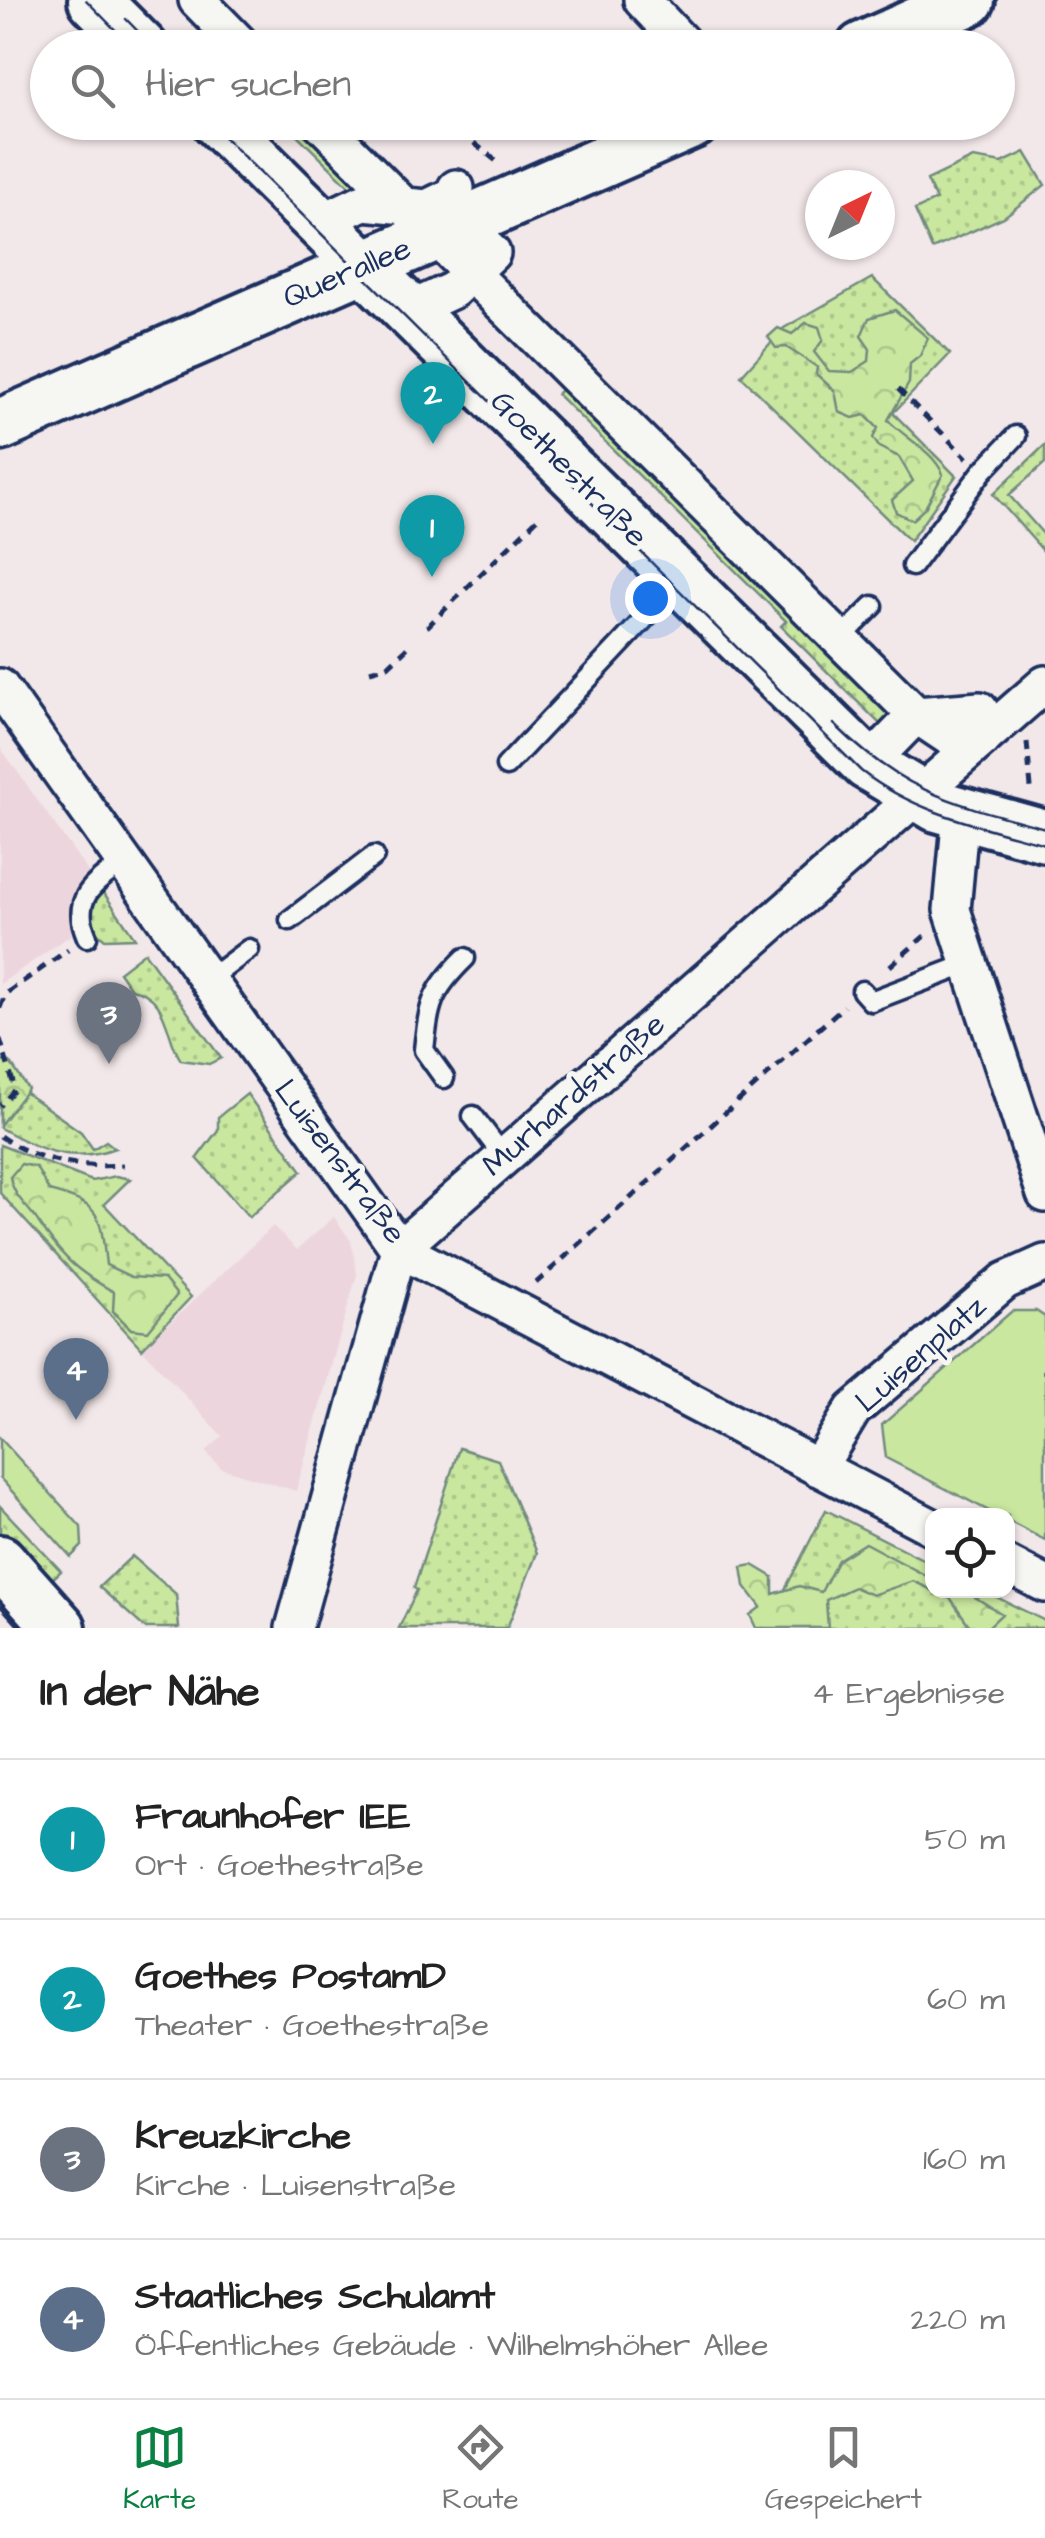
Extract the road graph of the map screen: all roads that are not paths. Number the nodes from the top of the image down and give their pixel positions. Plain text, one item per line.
1 (94, 0) edge
2 (196, 0) edge
3 (642, 0) edge
4 (968, 0) edge
5 (124, 30) edge
6 (226, 30) edge
7 (670, 30) edge
8 (902, 30) edge
9 (236, 140) edge
10 (344, 140) edge
11 (653, 140) edge
12 (338, 214) dead end
13 (364, 266) junction
14 (437, 307) dead end
15 (0, 424) edge
16 (1016, 436) dead end
17 (912, 566) dead end
18 (681, 580) junction
19 (873, 606) dead end
20 (840, 639) junction
21 (1045, 684) edge
22 (0, 686) edge
23 (916, 715) junction
24 (879, 753) dead end
25 (506, 766) dead end
26 (945, 768) junction
27 (1045, 836) edge
28 (374, 856) dead end
29 (124, 862) junction
30 (290, 920) dead end
31 (88, 938) road end
32 (249, 949) dead end
33 (466, 958) dead end
34 (968, 964) junction
35 (208, 980) junction
36 (862, 991) road end
37 (444, 1078) dead end
38 (473, 1116) dead end
39 (504, 1157) junction
40 (1045, 1194) edge
41 (400, 1248) junction
42 (1045, 1263) edge
43 (818, 1468) junction
44 (925, 1522) edge
45 (0, 1561) edge
46 (1015, 1569) edge
47 (1045, 1584) edge
48 (60, 1628) edge
49 (294, 1628) edge

1 - 5 street
2 - 6 street
3 - 7 street
4 - 8 street
9 - 13 street, Goethestraße
10 - 12 street
11 - 13 street, Querallee
13 - 15 street, Querallee
13 - 18 street, Goethestraße
14 - 20 street
16 - 17 lane
18 - 25 lane
18 - 26 street, Goethestraße
19 - 20 lane
20 - 23 street
21 - 26 street, Murhardstraße
22 - 29 street, Luisenstraße
23 - 24 street
23 - 26 street
23 - 26 street
26 - 27 street, Goethestraße
26 - 34 street
26 - 39 street, Murhardstraße
28 - 30 lane
29 - 31 lane
29 - 35 street, Luisenstraße
32 - 35 lane
33 - 37 lane
34 - 36 lane
34 - 40 street
35 - 41 street, Luisenstraße
38 - 39 lane
39 - 41 street, Murhardstraße
41 - 43 street, Luisenstraße
41 - 49 street
42 - 43 street, Luisenplatz
43 - 44 street, Luisenstraße
45 - 48 street
46 - 47 street

